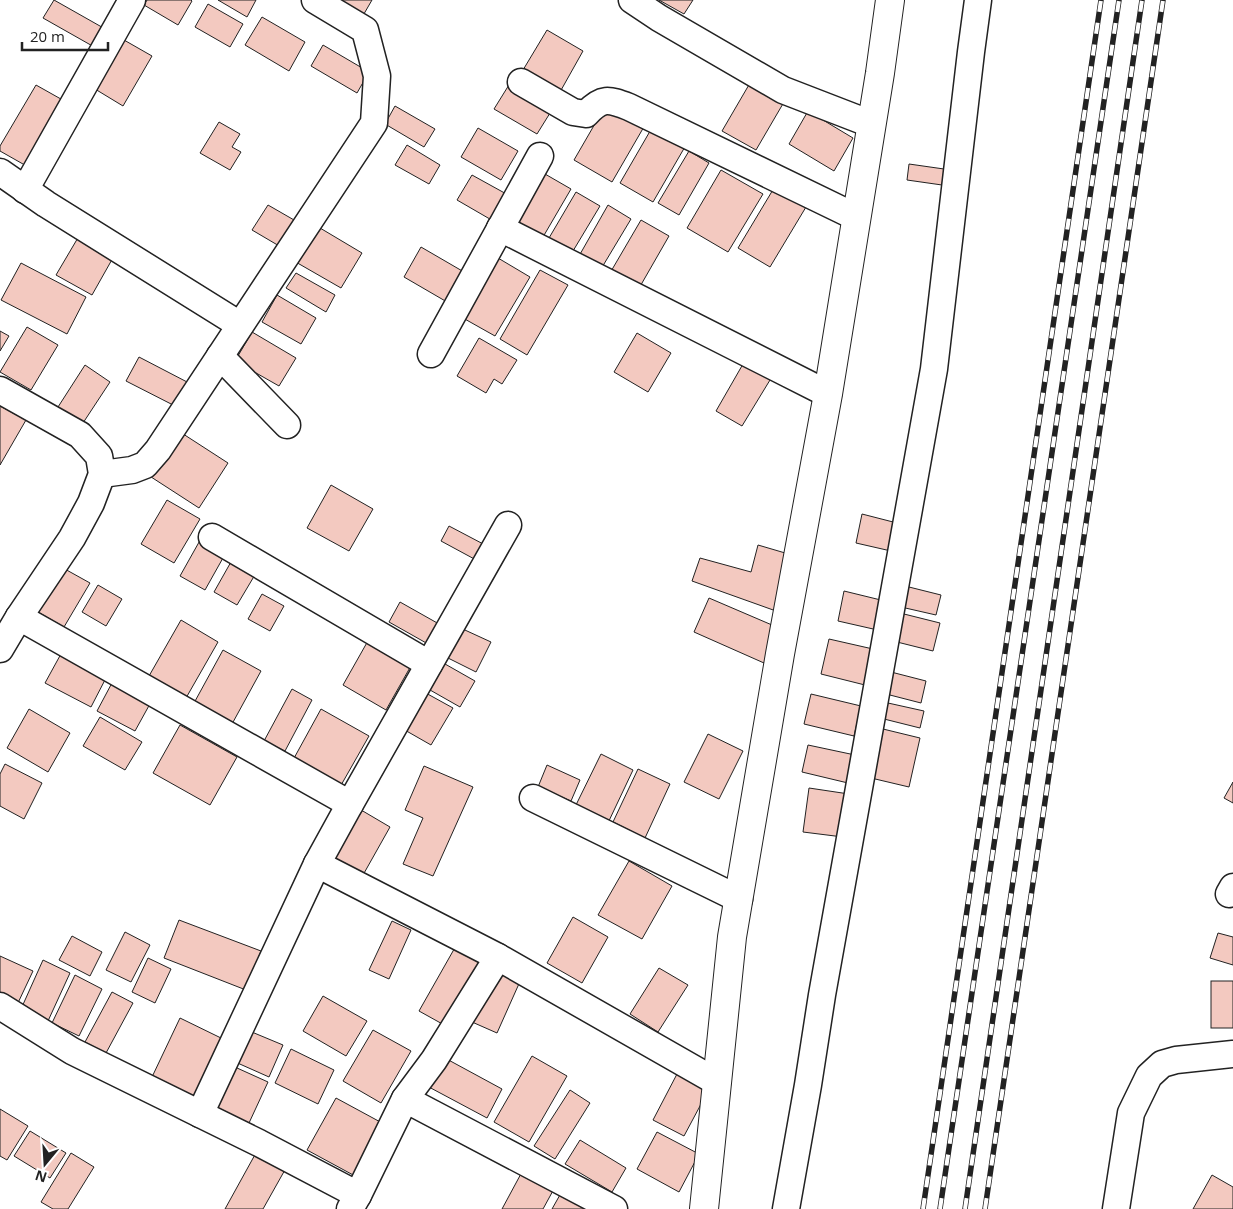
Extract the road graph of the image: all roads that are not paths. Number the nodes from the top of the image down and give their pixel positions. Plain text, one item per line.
1 (132, 0) edge
2 (315, 0) edge
3 (632, 0) edge
4 (890, 0) edge
5 (978, 0) edge
6 (521, 82) dead end
7 (872, 124) junction
8 (540, 156) dead end
9 (0, 172) edge
10 (25, 190) junction
11 (856, 216) junction
12 (500, 228) junction
13 (240, 325) junction
14 (431, 354) dead end
15 (220, 356) junction
16 (0, 390) edge
17 (828, 394) junction
18 (287, 425) dead end
19 (102, 474) junction
20 (508, 525) dead end
21 (212, 537) dead end
22 (19, 617) junction
23 (0, 649) edge
24 (429, 664) junction
25 (533, 798) dead end
26 (350, 804) junction
27 (317, 864) junction
28 (739, 899) junction
29 (498, 957) junction
30 (0, 1006) edge
31 (1233, 1054) edge
32 (717, 1082) junction
33 (406, 1100) junction
34 (200, 1114) junction
35 (354, 1202) edge
36 (614, 1209) edge
37 (704, 1209) edge
38 (786, 1209) edge
39 (1116, 1209) edge

1 - 10 street
2 - 13 street
3 - 7 street
4 - 7 street
5 - 38 street
6 - 11 street
7 - 11 street
8 - 12 street
9 - 10 street
10 - 13 street
11 - 17 street
12 - 14 street
12 - 17 street
13 - 15 street
15 - 18 street
15 - 19 street
16 - 19 street
17 - 28 street
19 - 22 street
20 - 24 street
21 - 24 street
22 - 23 street
22 - 26 street
24 - 26 street
25 - 28 street
26 - 27 street
27 - 29 street
27 - 34 street
28 - 32 street
29 - 32 street
29 - 33 street
30 - 34 street
31 - 39 street
32 - 37 street
33 - 35 street
33 - 36 street
34 - 35 street

